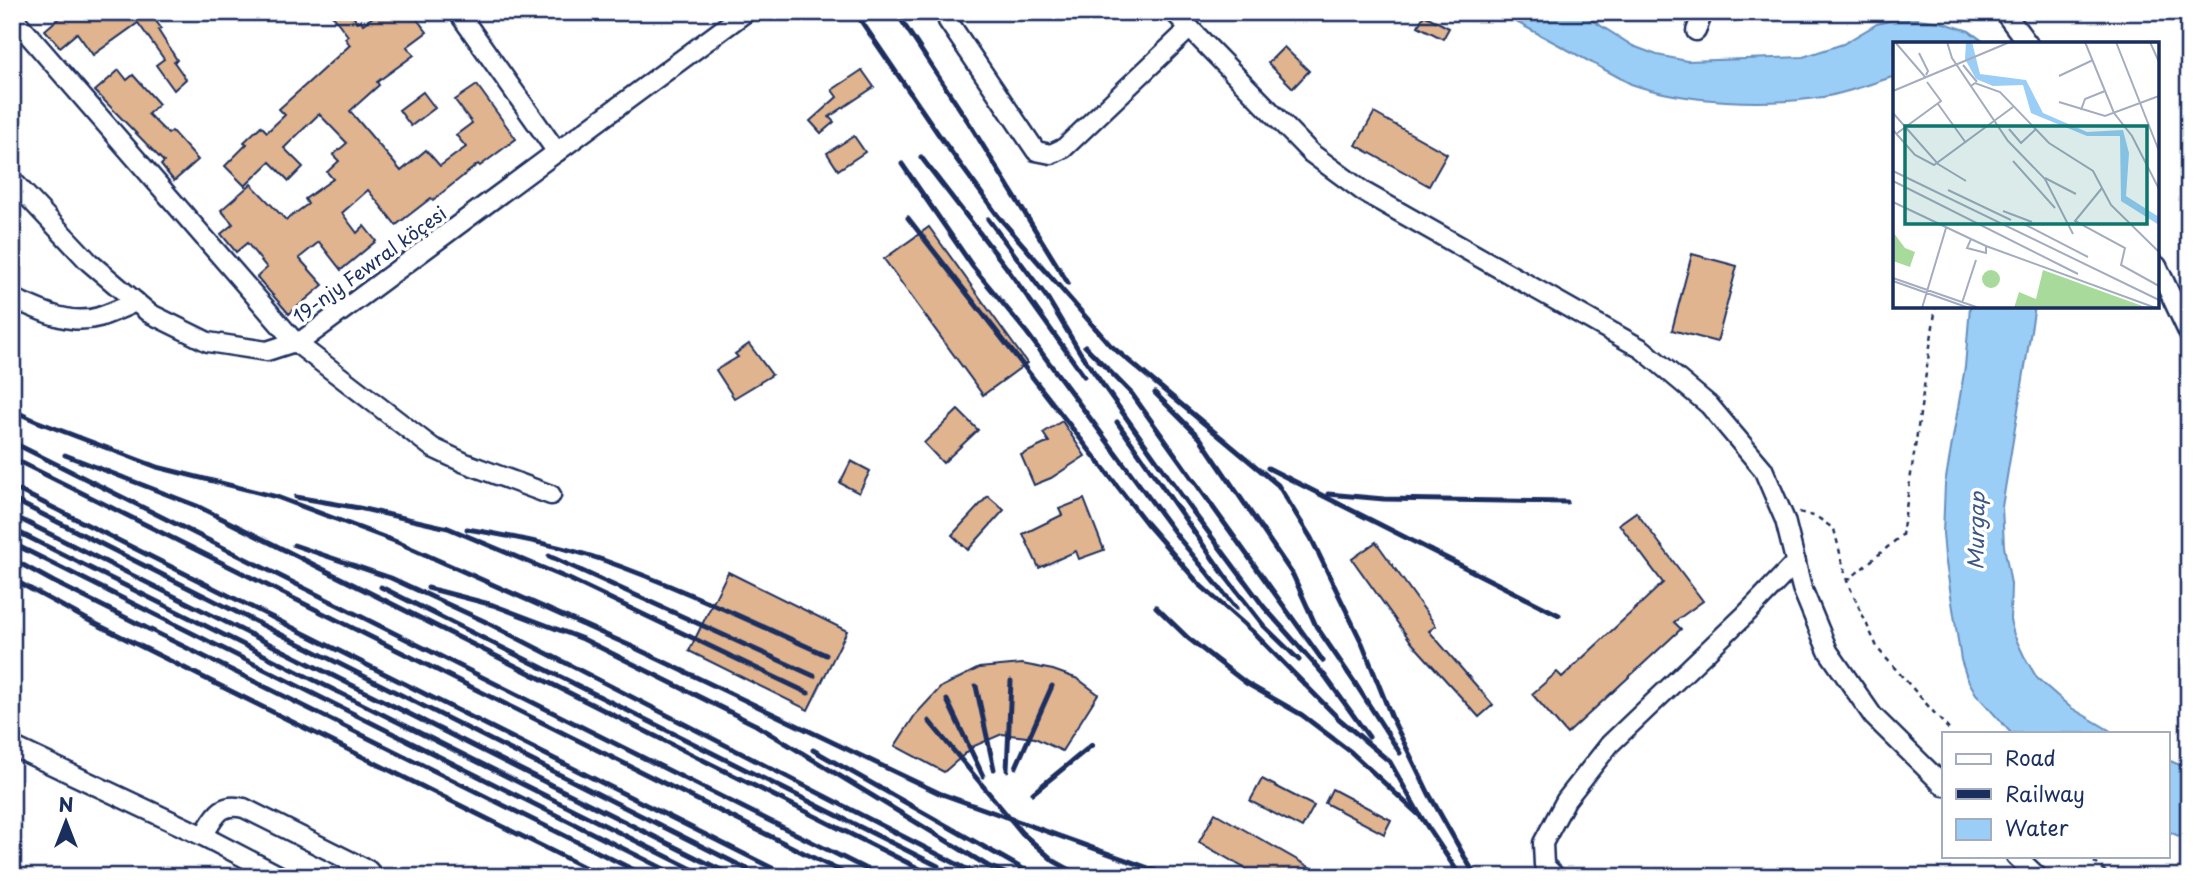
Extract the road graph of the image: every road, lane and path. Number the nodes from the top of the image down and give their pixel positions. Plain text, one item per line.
1 (458, 12) edge
2 (746, 12) edge
3 (1174, 12) edge
4 (1703, 12) edge
5 (2004, 12) edge
6 (12, 16) edge
7 (948, 21) dead end
8 (1190, 28) junction
9 (1696, 31) dead end
10 (2026, 42) edge
11 (557, 152) junction
12 (12, 180) edge
13 (2159, 270) edge
14 (12, 298) edge
15 (136, 302) junction
16 (1936, 308) edge
17 (2189, 334) edge
18 (295, 342) junction
19 (551, 495) dead end
20 (1779, 506) junction
21 (1796, 562) junction
22 (1847, 581) junction
23 (1951, 732) edge
24 (12, 746) edge
25 (1942, 784) edge
26 (203, 836) junction
27 (2018, 858) edge
28 (2089, 858) edge
29 (282, 877) edge
30 (374, 877) edge
31 (1556, 877) edge
32 (2038, 877) edge
33 (2113, 877) edge

1 - 11 street
2 - 11 street, 19-njy Fewral köçesi
3 - 8 street
4 - 9 street
5 - 10 street
6 - 18 street
7 - 8 street
8 - 20 street
11 - 18 street, 19-njy Fewral köçesi
12 - 15 street, 19-njy Fewral köçesi
13 - 17 street
14 - 15 street
15 - 18 street, 19-njy Fewral köçesi
16 - 22 path
18 - 19 street
20 - 21 street
20 - 22 path
21 - 25 street
21 - 31 street
22 - 23 path
24 - 26 street
26 - 29 street
26 - 30 street
27 - 32 street
28 - 33 path

